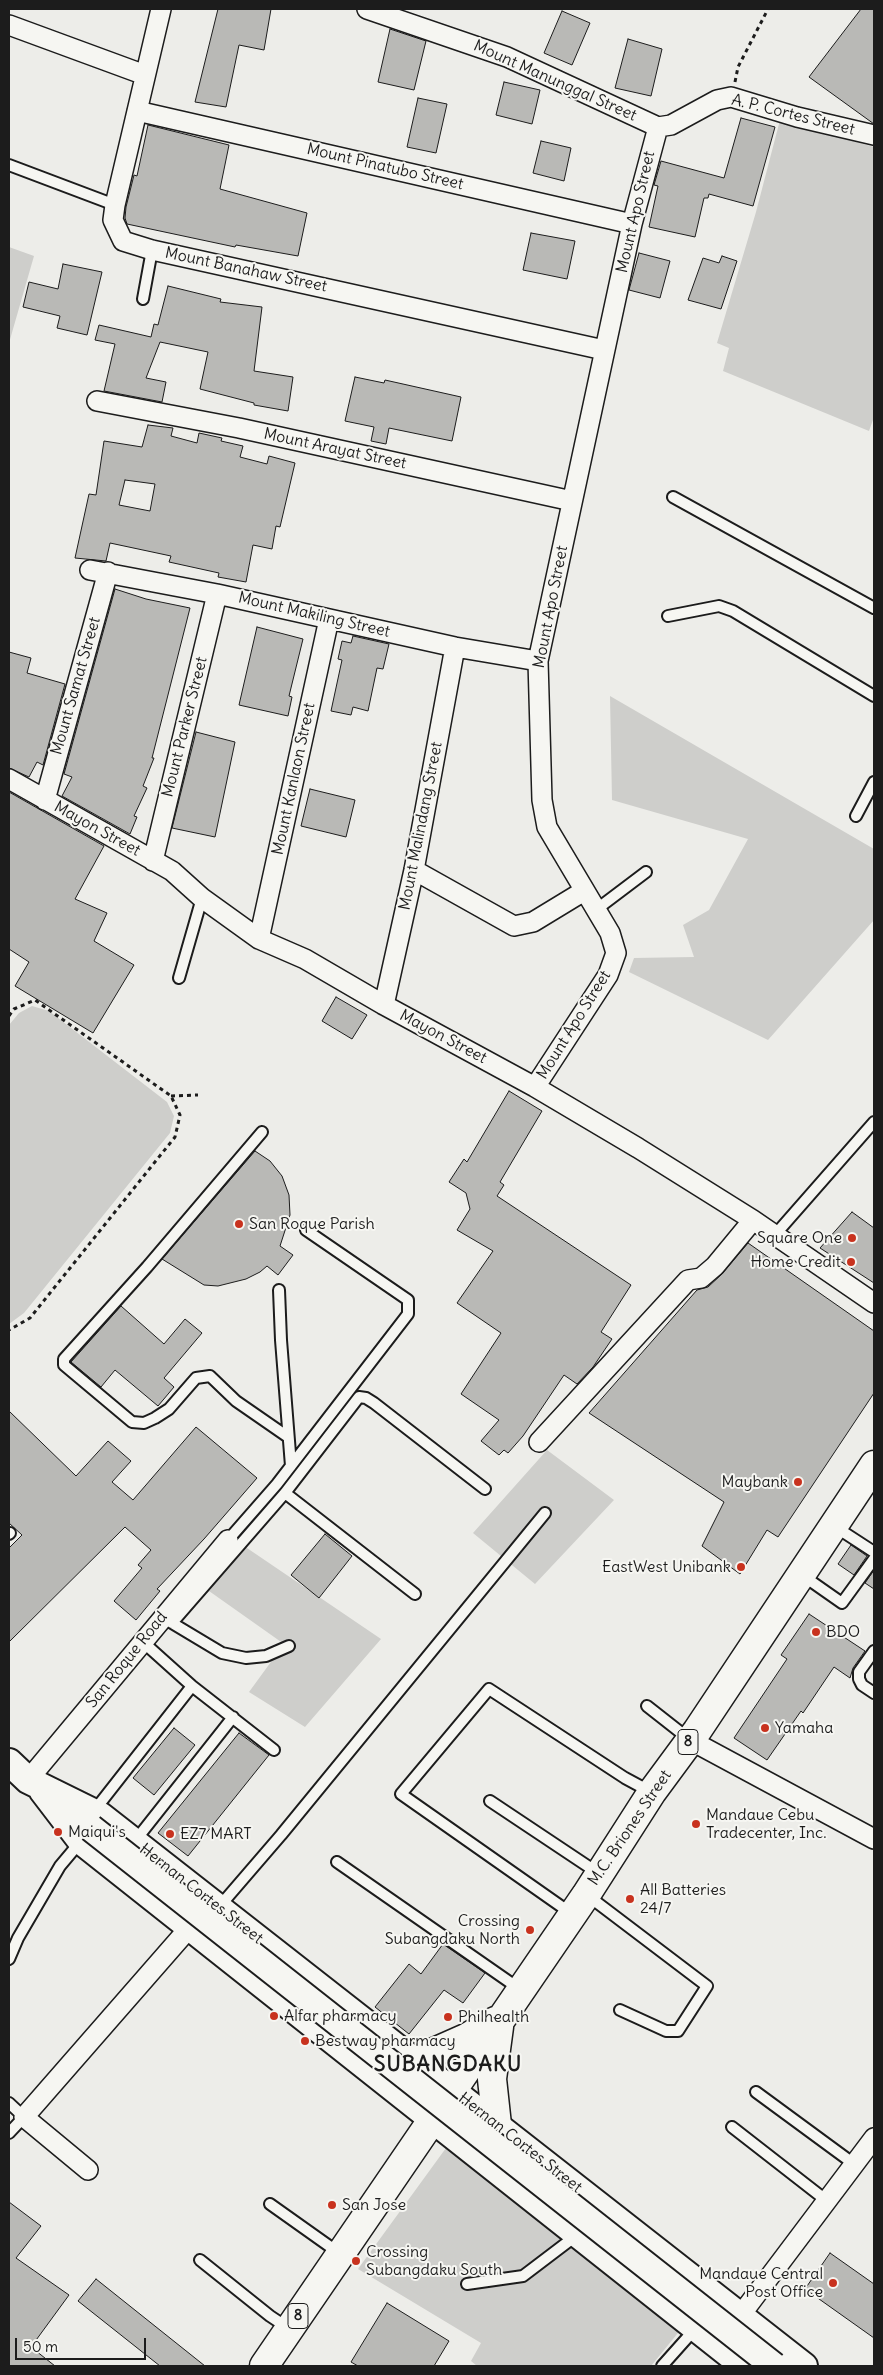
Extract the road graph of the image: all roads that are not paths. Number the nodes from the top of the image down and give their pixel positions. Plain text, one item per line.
1 (161, 9) edge
2 (367, 9) edge
3 (9, 26) edge
4 (145, 75) junction
5 (137, 111) junction
6 (658, 127) junction
7 (874, 135) edge
8 (9, 165) edge
9 (115, 205) junction
10 (632, 224) junction
11 (152, 250) junction
12 (143, 299) dead end
13 (604, 350) junction
14 (97, 401) dead end
15 (673, 497) dead end
16 (572, 501) junction
17 (99, 571) joint
18 (218, 594) junction
19 (874, 608) edge
20 (668, 616) dead end
21 (329, 619) junction
22 (456, 647) junction
23 (538, 662) junction
24 (874, 696) edge
25 (9, 779) edge
26 (874, 782) edge
27 (45, 800) junction
28 (856, 816) dead end
29 (153, 860) junction
30 (414, 870) junction
31 (646, 872) dead end
32 (584, 891) junction
33 (202, 898) junction
34 (597, 909) junction
35 (259, 939) junction
36 (179, 978) dead end
37 (384, 1005) junction
38 (535, 1086) junction
39 (874, 1122) edge
40 (262, 1132) dead end
41 (753, 1220) junction
42 (306, 1230) dead end
43 (774, 1236) junction
44 (280, 1290) dead end
45 (874, 1303) edge
46 (288, 1436) junction
47 (539, 1442) dead end
48 (874, 1465) edge
49 (291, 1466) junction
50 (485, 1489) dead end
51 (285, 1493) junction
52 (545, 1513) dead end
53 (833, 1525) junction
54 (228, 1540) joint
55 (874, 1552) edge
56 (874, 1558) edge
57 (801, 1574) junction
58 (415, 1594) dead end
59 (167, 1620) junction
60 (143, 1642) junction
61 (289, 1646) dead end
62 (874, 1651) edge
63 (192, 1686) junction
64 (874, 1693) edge
65 (647, 1706) dead end
66 (233, 1717) junction
67 (690, 1740) junction
68 (274, 1750) dead end
69 (20, 1775) edge
70 (652, 1792) junction
71 (490, 1802) dead end
72 (88, 1827) junction
73 (874, 1839) edge
74 (134, 1841) junction
75 (337, 1862) dead end
76 (586, 1894) junction
77 (218, 1907) junction
78 (190, 1927) junction
79 (9, 1959) edge
80 (521, 1990) junction
81 (620, 2010) dead end
82 (500, 2018) junction
83 (414, 2060) junction
84 (452, 2090) junction
85 (756, 2092) dead end
86 (9, 2102) edge
87 (24, 2117) junction
88 (433, 2120) junction
89 (497, 2126) junction
90 (732, 2127) dead end
91 (9, 2133) edge
92 (874, 2138) edge
93 (854, 2164) junction
94 (88, 2170) dead end
95 (827, 2201) junction
96 (270, 2204) dead end
97 (578, 2235) junction
98 (340, 2254) junction
99 (200, 2260) dead end
100 (467, 2284) dead end
101 (740, 2316) junction
102 (289, 2328) junction
103 (696, 2328) junction
104 (264, 2366) edge
105 (662, 2366) edge
106 (744, 2366) edge
107 (774, 2366) edge
108 (804, 2366) edge

1 - 4 street, Mount Banahaw Street
2 - 6 street, Mount Manunggal Street
3 - 4 street
4 - 5 street, Mount Banahaw Street
5 - 9 street, Mount Banahaw Street
5 - 10 street, Mount Pinatubo Street
6 - 7 street, A. P. Cortes Street
6 - 10 street, Mount Apo Street
8 - 9 lane
9 - 11 street, Mount Banahaw Street
10 - 13 street, Mount Apo Street
11 - 12 lane
11 - 13 street, Mount Banahaw Street
13 - 16 street, Mount Apo Street
14 - 16 street, Mount Arayat Street
15 - 19 lane
16 - 23 street, Mount Apo Street
17 - 18 street, Mount Makiling Street
17 - 27 street, Mount Samat Street
18 - 21 street, Mount Makiling Street
18 - 29 street, Mount Parker Street
20 - 24 lane
21 - 22 street, Mount Makiling Street
21 - 35 street, Mount Kanlaon Street
22 - 23 street, Mount Makiling Street
22 - 30 street, Mount Malindang Street
23 - 32 street, Mount Apo Street
25 - 27 street, Mayon Street
26 - 28 lane
27 - 29 street, Mayon Street
29 - 33 street, Mayon Street
30 - 32 street
30 - 37 street, Mount Malindang Street
31 - 34 lane
32 - 34 street, Mount Apo Street
33 - 35 street, Mayon Street
33 - 36 lane
34 - 38 street, Mount Apo Street
35 - 37 street, Mayon Street
37 - 38 street, Mayon Street
38 - 41 street, Mayon Street
39 - 43 lane
40 - 46 lane
41 - 43 street, Mayon Street
41 - 47 street
42 - 49 lane
43 - 45 street, Mayon Street
44 - 46 lane
46 - 49 lane
48 - 53 main road, M.C. Briones Street / 8
49 - 54 lane
50 - 51 lane
51 - 58 lane
51 - 59 lane
52 - 77 lane
53 - 55 lane
53 - 57 main road, M.C. Briones Street / 8
54 - 59 street, San Roque Road
56 - 57 lane
57 - 67 main road, M.C. Briones Street / 8
59 - 60 street, San Roque Road
59 - 61 lane
60 - 63 lane
60 - 69 street, San Roque Road
62 - 64 lane
63 - 66 lane
63 - 72 lane
65 - 67 lane
66 - 68 lane
66 - 74 lane
67 - 70 main road, M.C. Briones Street / 8
67 - 73 street
69 - 72 main road, Hernan Cortes Street
70 - 76 main road, M.C. Briones Street / 8
70 - 76 lane
71 - 76 lane
72 - 74 main road, Hernan Cortes Street
72 - 78 main road, Hernan Cortes Street
72 - 79 lane
72 - 107 main road, Hernan Cortes Street, bridge
74 - 77 main road, Hernan Cortes Street
75 - 80 lane
76 - 80 main road, M.C. Briones Street / 8
76 - 81 lane
77 - 83 main road, Hernan Cortes Street
78 - 87 street
78 - 88 main road, Hernan Cortes Street
80 - 82 main road, M.C. Briones Street / 8
82 - 83 main road
82 - 84 main road, M.C. Briones Street / 8
82 - 89 main road
83 - 84 main road, Hernan Cortes Street
84 - 88 main road, 8
84 - 89 main road, Hernan Cortes Street
85 - 93 lane
86 - 87 lane
87 - 91 lane
87 - 94 street
88 - 97 main road, Hernan Cortes Street
88 - 98 main road, 8
89 - 101 main road, Hernan Cortes Street
90 - 95 lane
92 - 93 street
93 - 95 street
95 - 101 street
96 - 98 lane
97 - 100 lane
97 - 103 main road, Hernan Cortes Street
98 - 102 main road, 8
99 - 102 lane
101 - 108 main road, Hernan Cortes Street
102 - 104 main road, 8
103 - 105 lane
103 - 106 main road, Hernan Cortes Street

